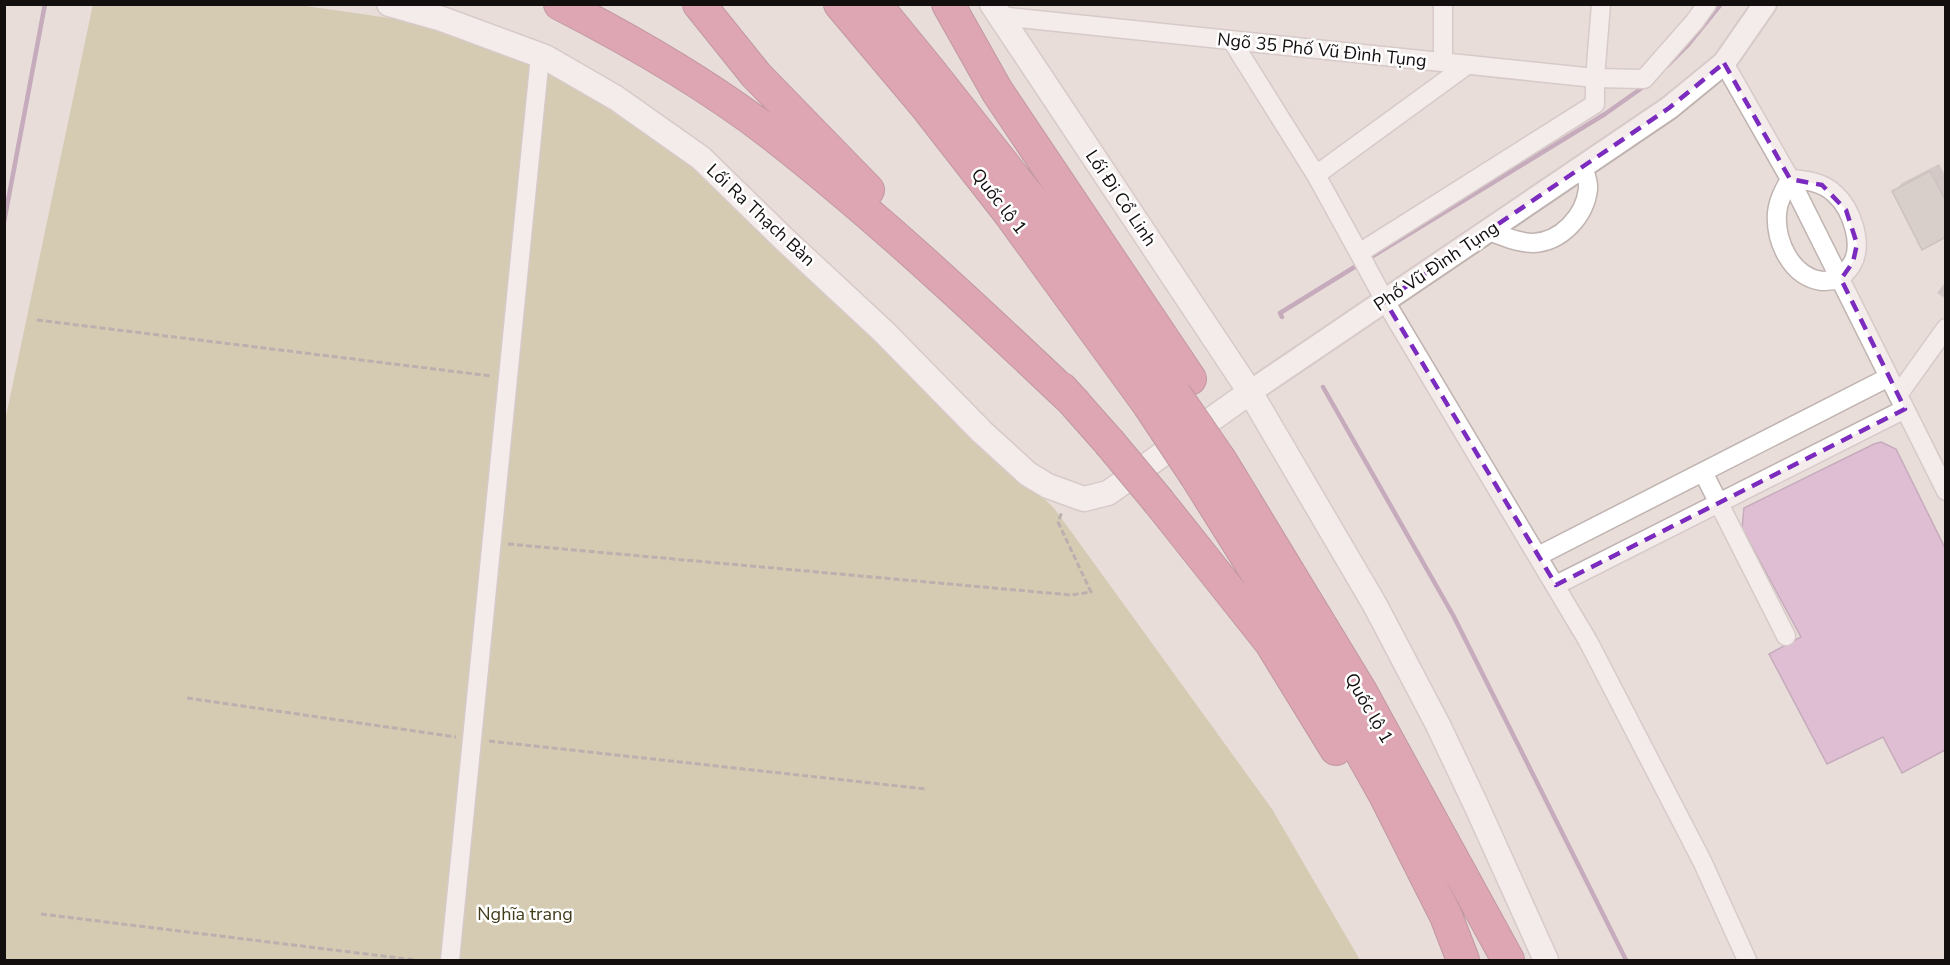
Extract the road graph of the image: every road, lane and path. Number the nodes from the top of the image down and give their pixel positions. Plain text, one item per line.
1 (389, 4) edge
2 (560, 4) edge
3 (699, 4) edge
4 (840, 4) edge
5 (875, 4) edge
6 (1443, 4) edge
7 (1601, 4) edge
8 (1707, 4) edge
9 (1765, 4) edge
10 (952, 12) edge
11 (997, 12) edge
12 (1232, 41) junction
13 (540, 56) junction
14 (1443, 62) junction
15 (1724, 63) junction
16 (1467, 65) junction
17 (1595, 78) junction
18 (1582, 167) junction
19 (1316, 175) junction
20 (1790, 179) junction
21 (1489, 231) junction
22 (1359, 253) junction
23 (1841, 279) junction
24 (1381, 295) junction
25 (37, 320) dead end
26 (1946, 328) edge
27 (1889, 377) junction
28 (508, 378) junction
29 (1250, 392) junction
30 (1172, 394) junction
31 (1901, 402) junction
32 (1075, 403) junction
33 (1218, 463) junction
34 (1703, 472) junction
35 (1946, 491) edge
36 (1076, 496) junction
37 (1719, 503) junction
38 (491, 542) junction
39 (1538, 556) junction
40 (1556, 585) junction
41 (1786, 636) dead end
42 (187, 698) dead end
43 (471, 739) junction
44 (926, 789) dead end
45 (40, 914) dead end
46 (416, 960) edge
47 (450, 960) edge
48 (1444, 960) edge
49 (1463, 960) edge
50 (1508, 960) edge
51 (1546, 960) edge
52 (1747, 960) edge

1 - 13 main road, Lối Ra Thạch Bàn
2 - 32 highway
3 - 32 highway
4 - 30 highway, Quốc lộ 1
5 - 30 highway, Quốc lộ 1
6 - 14 street
7 - 17 street
8 - 17 street, Ngõ 35 Phố Vũ Đình Tụng
9 - 15 street, Phố Vũ Đình Tụng
10 - 30 highway
11 - 12 street, Ngõ 35 Phố Vũ Đình Tụng
11 - 29 main road, Lối Đi Cổ Linh
12 - 14 street, Ngõ 35 Phố Vũ Đình Tụng
12 - 19 street
13 - 28 street
13 - 36 main road, Lối Ra Thạch Bàn
14 - 16 street, Ngõ 35 Phố Vũ Đình Tụng
15 - 18 street, Phố Vũ Đình Tụng
15 - 20 street
16 - 17 street, Ngõ 35 Phố Vũ Đình Tụng
16 - 19 street
17 - 22 street
18 - 21 street, Phố Vũ Đình Tụng
18 - 21 street
19 - 22 street
20 - 23 street
20 - 23 street
20 - 23 street
21 - 24 street, Phố Vũ Đình Tụng
22 - 24 street
23 - 27 street
24 - 29 street, Phố Vũ Đình Tụng
24 - 39 street
25 - 28 path
26 - 31 street
27 - 31 street
27 - 34 street
28 - 38 street
29 - 36 main road, Phố Vũ Đình Tụng
29 - 51 main road, Lối Đi Cổ Linh
30 - 33 highway, bridge
31 - 35 street
31 - 37 street
32 - 48 highway, bridge
33 - 49 highway, Quốc lộ 1
33 - 50 highway, Quốc lộ 1
34 - 37 street
34 - 39 street
36 - 38 path
37 - 40 street
37 - 41 street
38 - 43 street
39 - 40 street
40 - 52 street
42 - 43 path
43 - 44 path
43 - 47 street
45 - 46 path

